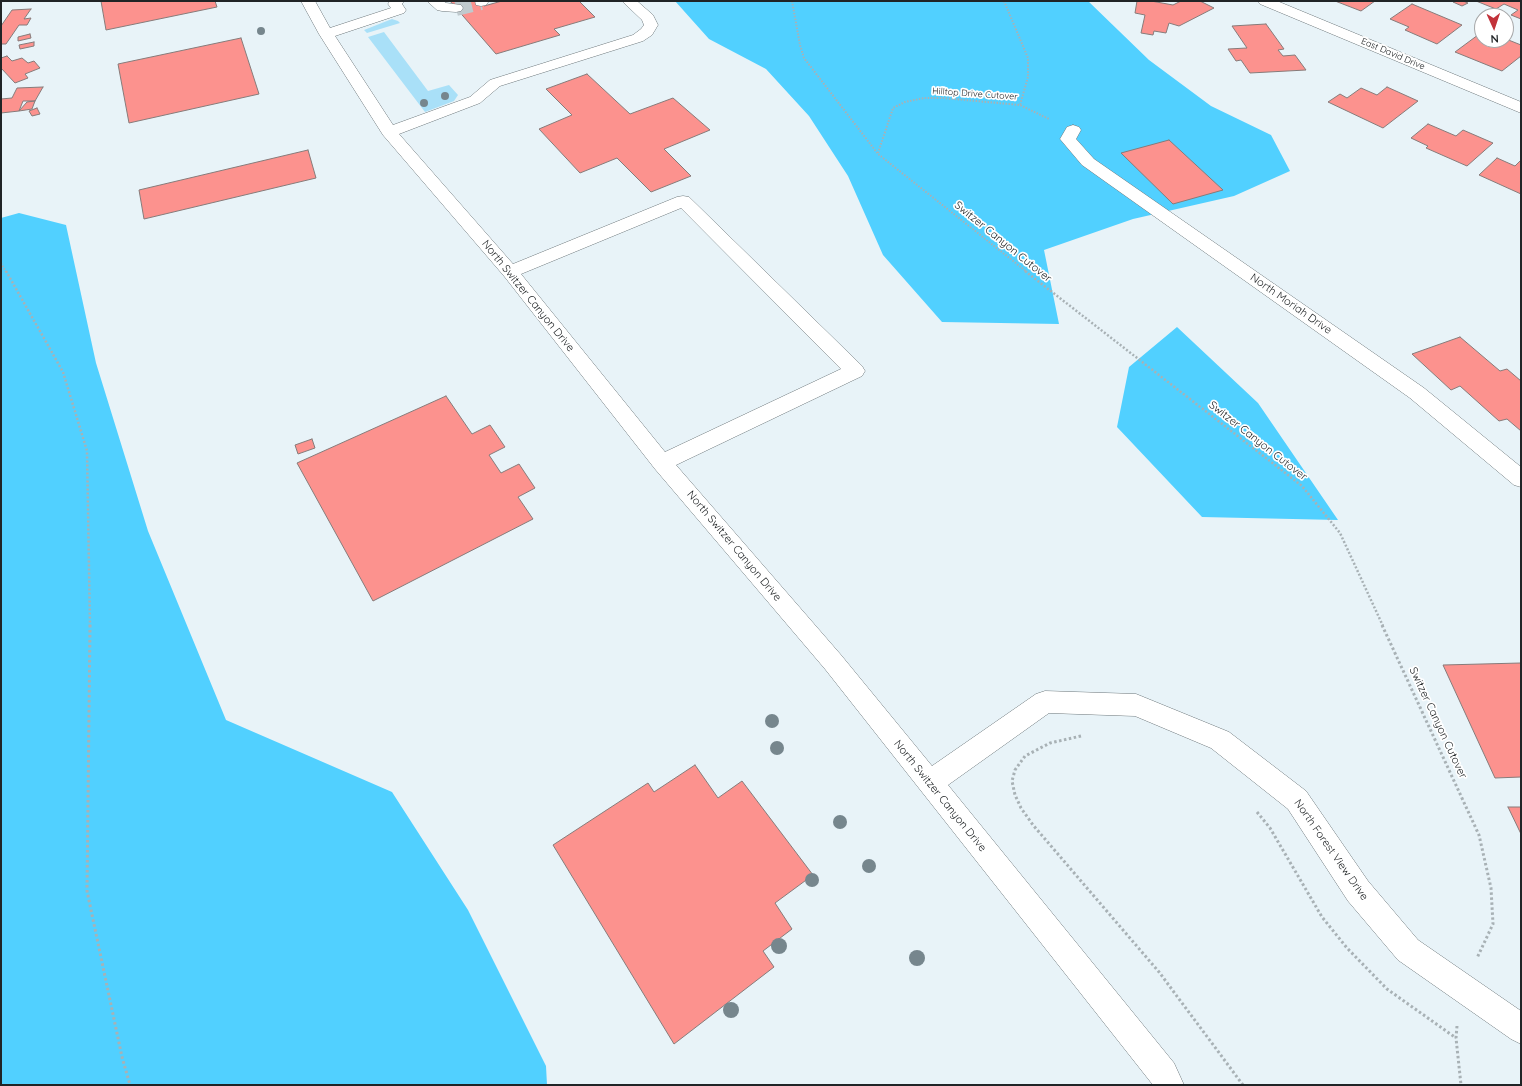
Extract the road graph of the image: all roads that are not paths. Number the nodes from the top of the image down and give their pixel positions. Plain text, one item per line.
1 (308, 1) edge
2 (397, 1) edge
3 (434, 1) edge
4 (629, 1) edge
5 (1265, 1) edge
6 (456, 8) tunnel mouth
7 (326, 34) junction
8 (1521, 108) edge
9 (1073, 130) road end
10 (389, 132) junction
11 (510, 272) junction
12 (662, 463) junction
13 (1521, 478) edge
14 (930, 783) junction
15 (1521, 1029) edge
16 (1170, 1085) edge

1 - 7 street, North Switzer Canyon Drive
2 - 7 street
3 - 6 street
4 - 10 street
5 - 8 street, East David Drive
7 - 10 street, North Switzer Canyon Drive
9 - 13 street, North Moriah Drive
10 - 11 street, North Switzer Canyon Drive
11 - 12 street, North Switzer Canyon Drive
11 - 12 street
12 - 14 street, North Switzer Canyon Drive
14 - 15 street, North Forest View Drive
14 - 16 street, North Switzer Canyon Drive

